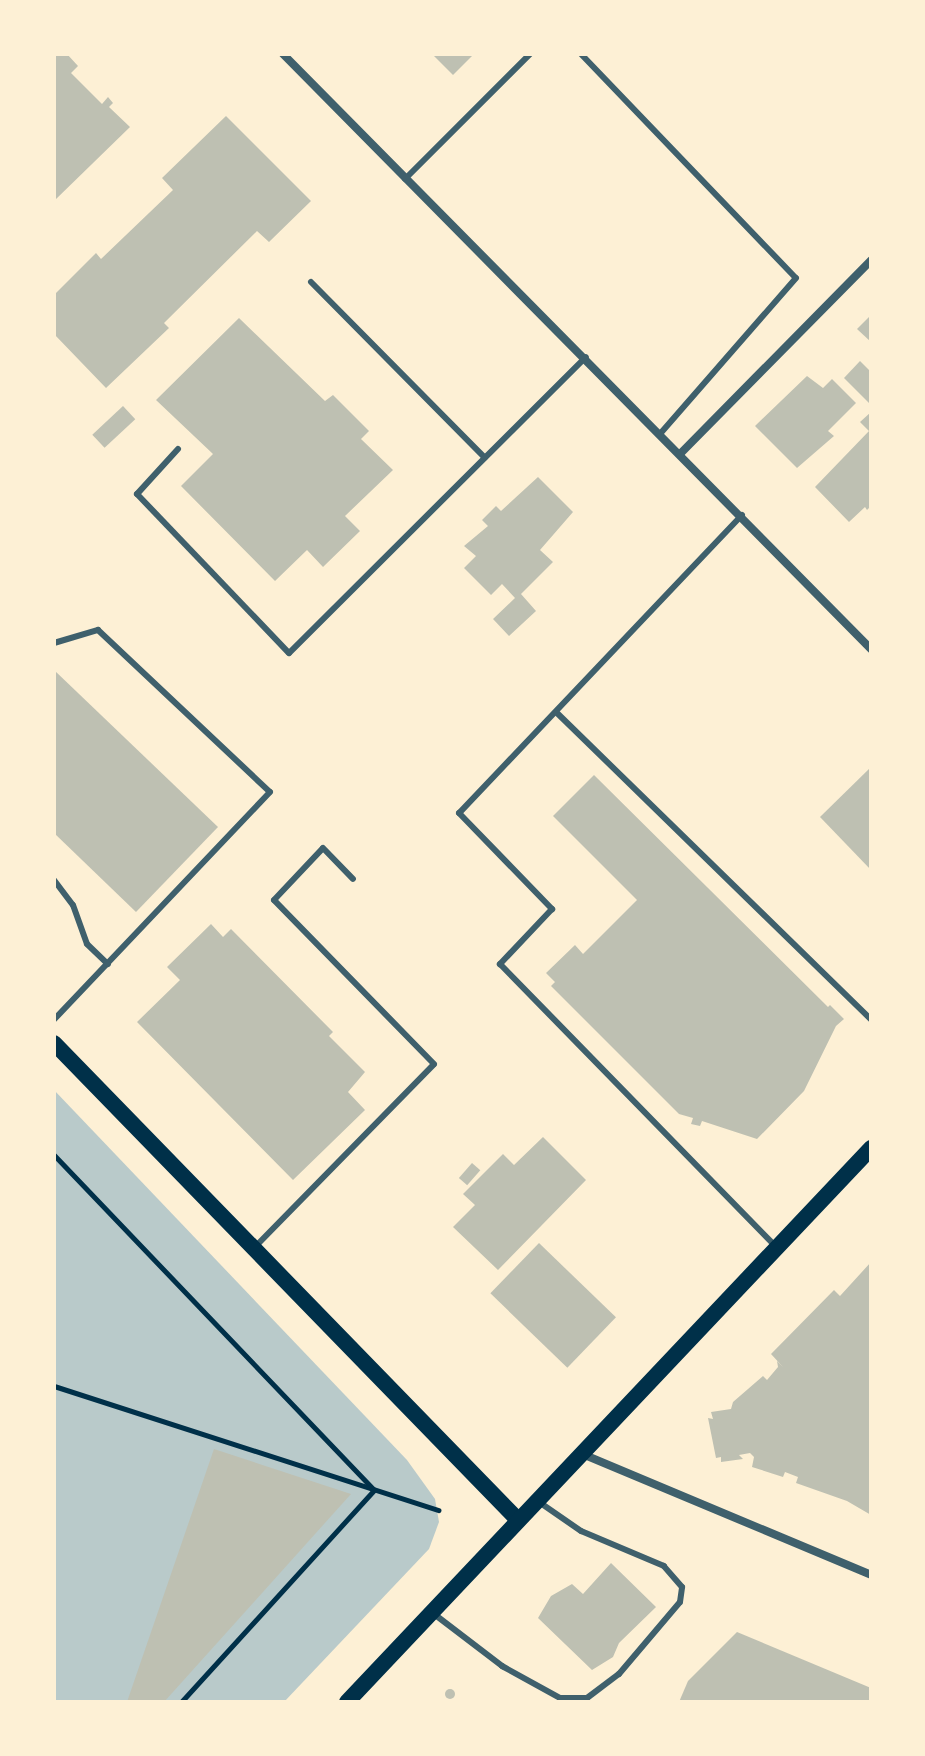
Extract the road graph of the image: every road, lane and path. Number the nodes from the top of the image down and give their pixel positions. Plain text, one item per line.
1 (283, 54) edge
2 (530, 54) edge
3 (581, 54) edge
4 (405, 179) junction
5 (871, 260) edge
6 (311, 282) dead end
7 (586, 357) junction
8 (661, 433) junction
9 (178, 449) dead end
10 (680, 454) junction
11 (485, 458) junction
12 (742, 515) junction
13 (54, 643) edge
14 (871, 649) edge
15 (556, 712) junction
16 (353, 879) dead end
17 (54, 880) edge
18 (108, 964) junction
19 (871, 1019) edge
20 (54, 1020) edge
21 (54, 1043) edge
22 (871, 1148) edge
23 (54, 1155) edge
24 (776, 1247) junction
25 (254, 1248) junction
26 (54, 1386) edge
27 (579, 1453) junction
28 (374, 1490) junction
29 (536, 1500) junction
30 (439, 1510) dead end
31 (518, 1520) junction
32 (871, 1575) edge
33 (432, 1612) junction
34 (181, 1702) edge
35 (347, 1702) edge

1 - 4 street
2 - 4 lane
3 - 8 lane
4 - 7 street
5 - 10 street
6 - 11 lane
7 - 8 street
7 - 11 lane
8 - 10 street
9 - 11 lane
10 - 12 street
12 - 14 street
12 - 15 lane
13 - 18 lane
15 - 19 lane
15 - 24 lane
16 - 25 lane
17 - 18 lane
18 - 20 lane
21 - 25 main road
22 - 24 main road
23 - 28 path
24 - 27 main road
25 - 31 main road
26 - 28 path
27 - 29 main road
27 - 32 street
28 - 30 path
28 - 34 path
29 - 31 main road
29 - 33 lane
31 - 33 main road
33 - 35 main road

